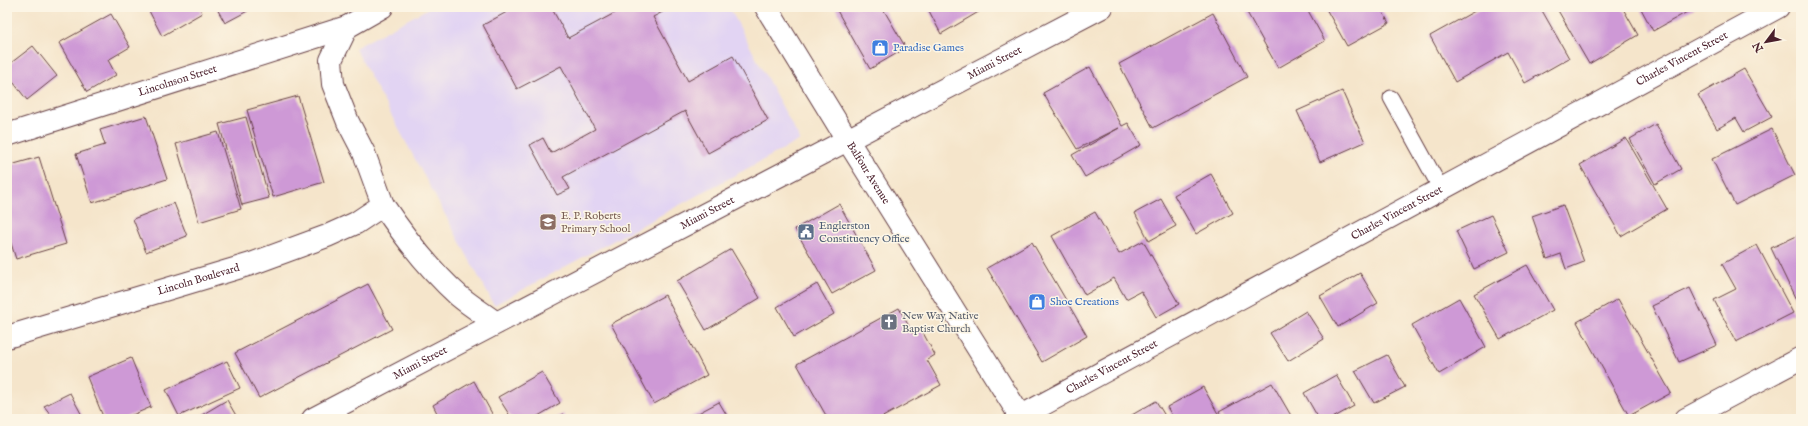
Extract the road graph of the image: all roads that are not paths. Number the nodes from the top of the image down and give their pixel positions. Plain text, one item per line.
1 (382, 7) edge
2 (766, 7) edge
3 (1102, 7) edge
4 (1778, 7) edge
5 (347, 26) junction
6 (1391, 98) dead end
7 (7, 135) edge
8 (848, 141) junction
9 (1441, 189) junction
10 (383, 205) junction
11 (496, 324) junction
12 (7, 337) edge
13 (1801, 358) edge
14 (1020, 418) edge
15 (313, 419) edge
16 (1686, 419) edge

1 - 5 street
2 - 8 street, Balfour Avenue
3 - 8 street, Miami Street
4 - 9 street, Charles Vincent Street
5 - 7 street, Lincolnson Street
5 - 10 street
6 - 9 lane
8 - 11 street, Miami Street
8 - 14 street, Balfour Avenue
9 - 14 street, Charles Vincent Street
10 - 11 street
10 - 12 street, Lincoln Boulevard
11 - 15 street, Miami Street
13 - 16 street

